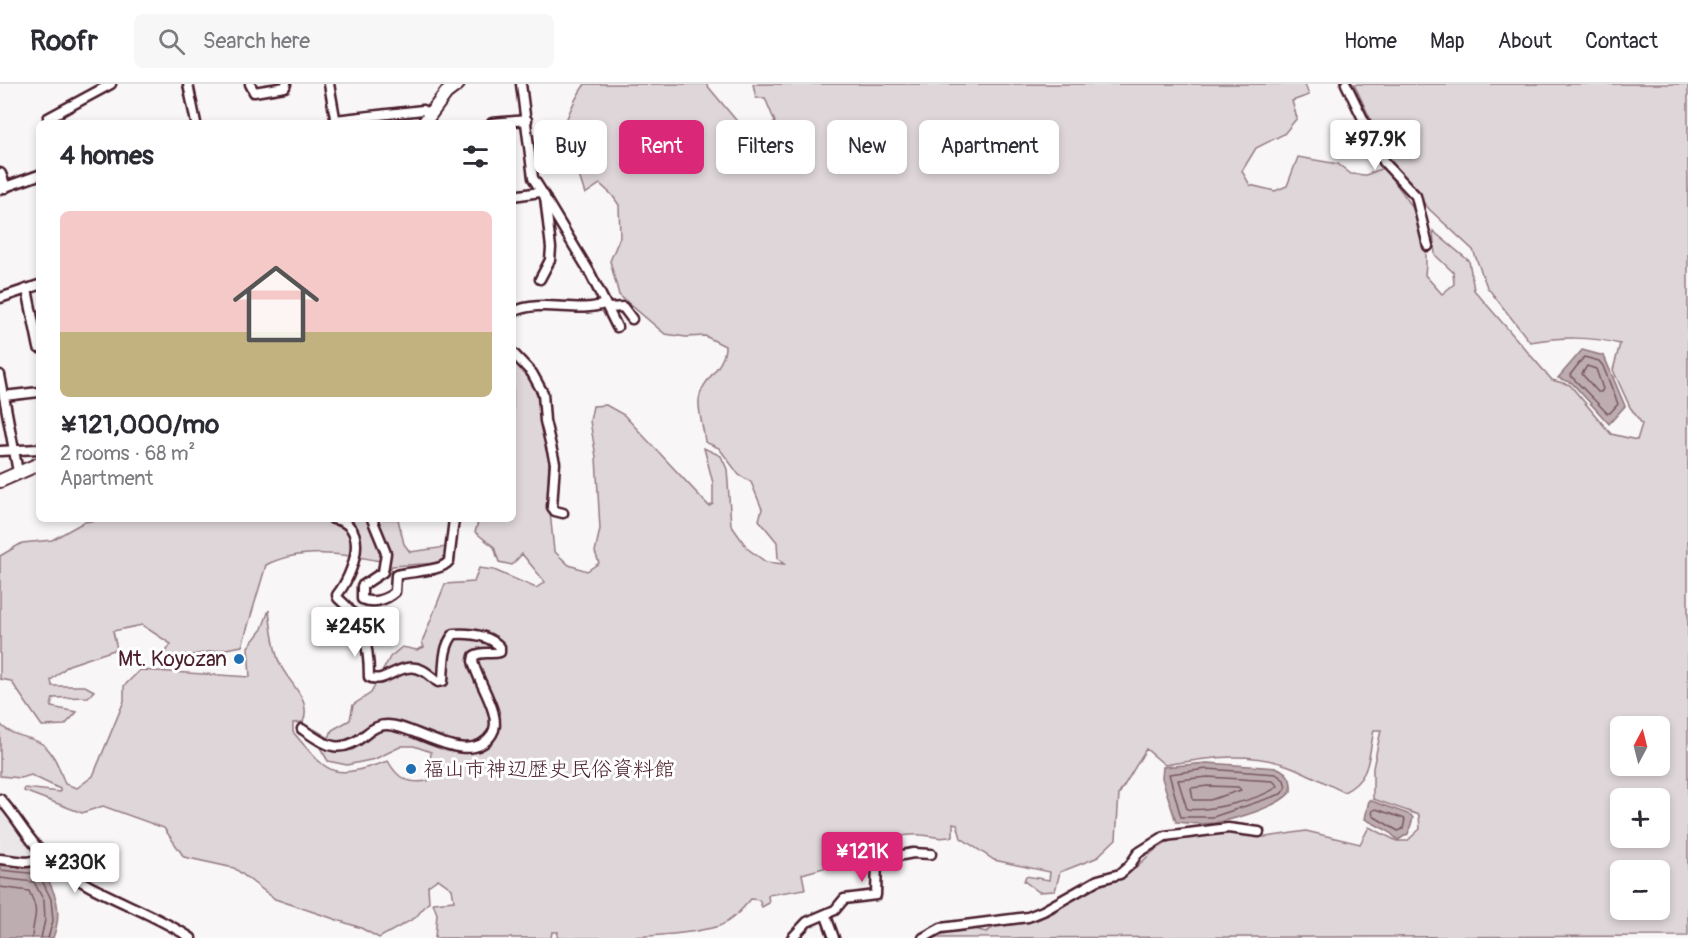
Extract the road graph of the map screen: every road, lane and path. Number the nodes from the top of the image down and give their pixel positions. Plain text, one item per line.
1 (111, 84) edge
2 (188, 84) edge
3 (250, 84) edge
4 (286, 84) edge
5 (329, 84) edge
6 (458, 84) edge
7 (521, 84) edge
8 (1346, 84) edge
9 (427, 118) edge
10 (49, 120) edge
11 (193, 120) edge
12 (336, 120) edge
13 (350, 120) edge
14 (527, 120) junction
15 (516, 121) edge
16 (0, 174) edge
17 (36, 176) edge
18 (2, 188) edge
19 (543, 194) junction
20 (516, 196) edge
21 (1428, 246) dead end
22 (540, 279) dead end
23 (36, 286) edge
24 (27, 289) junction
25 (0, 298) edge
26 (607, 306) junction
27 (516, 311) edge
28 (632, 319) dead end
29 (36, 324) edge
30 (617, 327) dead end
31 (516, 357) edge
32 (0, 375) edge
33 (36, 392) edge
34 (4, 396) junction
35 (36, 449) edge
36 (12, 450) junction
37 (0, 451) edge
38 (36, 465) edge
39 (18, 472) junction
40 (0, 481) edge
41 (563, 513) dead end
42 (345, 522) edge
43 (373, 522) edge
44 (454, 522) edge
45 (302, 729) dead end
46 (0, 799) edge
47 (1258, 832) dead end
48 (931, 854) dead end
49 (0, 859) edge
50 (48, 859) junction
51 (826, 916) junction
52 (191, 938) edge
53 (792, 938) edge
54 (834, 938) edge
55 (923, 938) edge

1 - 10 street
2 - 11 street
3 - 4 street
5 - 12 street
6 - 9 highway
7 - 14 street
8 - 21 street
9 - 13 street
14 - 15 street
14 - 19 street
16 - 18 main road
17 - 18 street
19 - 20 street
19 - 22 street
19 - 26 street
23 - 24 street
24 - 25 street
24 - 29 street
26 - 27 street
26 - 28 street
26 - 30 street
31 - 41 street
32 - 34 street
33 - 34 street
34 - 36 street
35 - 36 street
36 - 37 street
36 - 39 street
38 - 39 highway
39 - 40 highway
42 - 45 street
43 - 44 street
46 - 50 street
47 - 55 street
48 - 51 street
49 - 50 street
50 - 52 street
51 - 53 street
51 - 54 street

